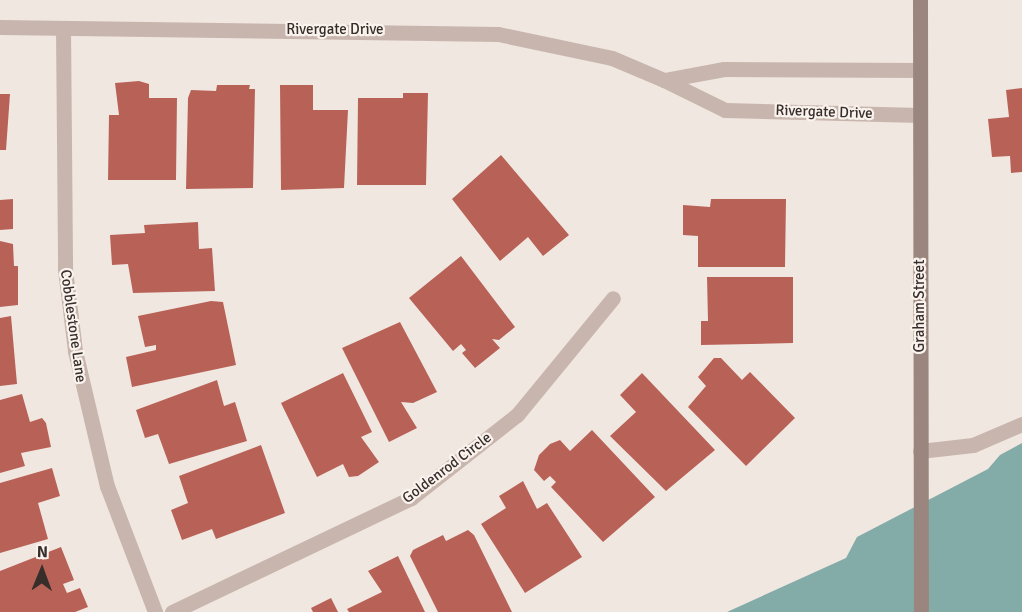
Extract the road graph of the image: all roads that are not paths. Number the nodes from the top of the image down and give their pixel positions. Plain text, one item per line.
1 (920, 0) edge
2 (0, 27) edge
3 (63, 28) junction
4 (920, 70) junction
5 (664, 80) junction
6 (920, 115) junction
7 (613, 298) dead end
8 (1022, 424) edge
9 (920, 451) junction
10 (155, 612) edge
11 (172, 612) edge
12 (921, 612) edge

1 - 4 street, Graham Street
2 - 3 street, Rivergate Drive
3 - 5 street, Rivergate Drive
3 - 10 street, Cobblestone Lane
4 - 5 street
4 - 6 street, Graham Street
5 - 6 street, Rivergate Drive
6 - 9 street, Graham Street
7 - 11 street, Goldenrod Circle
8 - 9 street
9 - 12 street, Graham Street

